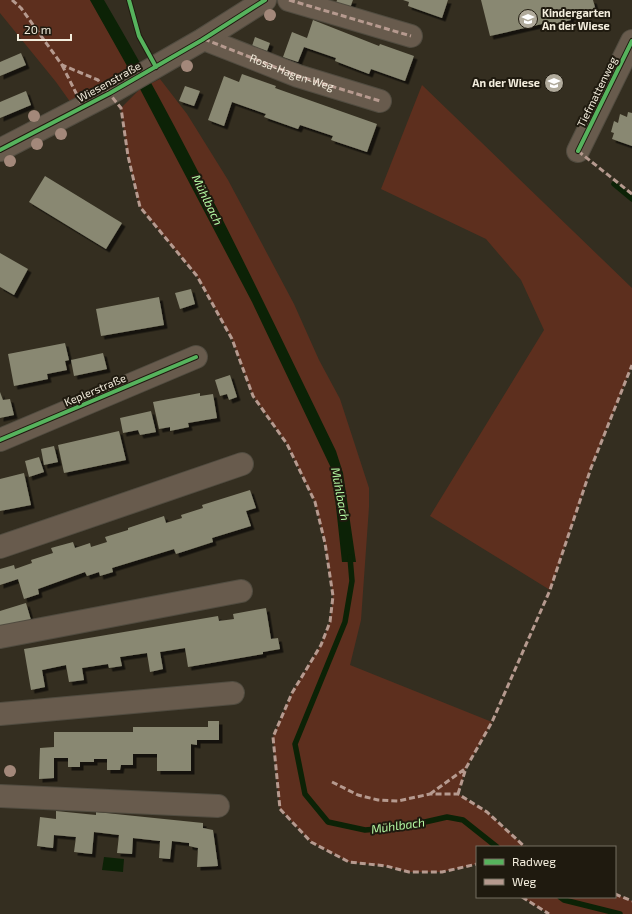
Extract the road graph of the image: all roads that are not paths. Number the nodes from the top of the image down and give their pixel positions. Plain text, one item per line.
1 (265, 0) edge
2 (289, 0) edge
3 (411, 36) dead end
4 (204, 39) junction
5 (632, 41) edge
6 (380, 101) dead end
7 (0, 150) edge
8 (578, 151) dead end
9 (196, 357) dead end
10 (0, 440) edge
11 (242, 464) dead end
12 (0, 547) edge
13 (241, 591) dead end
14 (0, 637) edge
15 (233, 693) dead end
16 (0, 714) edge
17 (0, 796) edge
18 (218, 806) dead end

1 - 4 street, Wiesenstraße
2 - 3 street
4 - 6 street, Rosa-Hagen-Weg
4 - 7 street, Wiesenstraße
5 - 8 street, Tiefmattenweg
9 - 10 street, Keplerstraße
11 - 12 street
13 - 14 street
15 - 16 street
17 - 18 street

